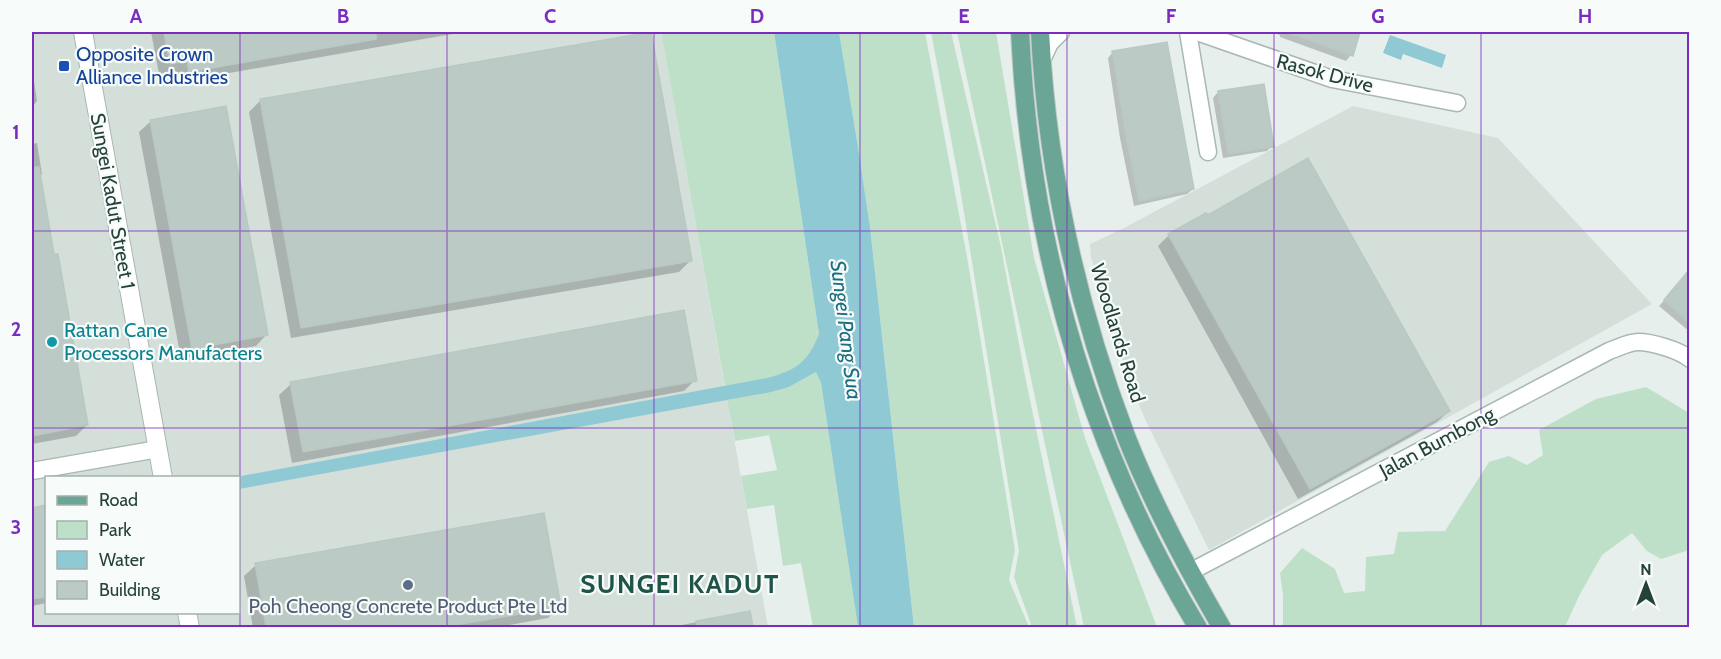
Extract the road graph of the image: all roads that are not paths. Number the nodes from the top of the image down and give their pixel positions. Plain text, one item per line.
1 (83, 32) edge
2 (1020, 32) edge
3 (1040, 32) edge
4 (1061, 32) edge
5 (1188, 32) edge
6 (1197, 32) edge
7 (1041, 62) junction
8 (1457, 103) dead end
9 (1208, 152) dead end
10 (1689, 359) edge
11 (158, 449) junction
12 (32, 471) edge
13 (163, 476) edge
14 (1190, 572) junction
15 (1198, 627) edge
16 (1222, 627) edge

1 - 11 street, Sungei Kadut Street 1
2 - 15 main road
3 - 7 main road, Woodlands Road
4 - 7 street
5 - 9 street
6 - 8 street, Rasok Drive
7 - 14 main road, Woodlands Road
10 - 14 street, Jalan Bumbong
11 - 12 street
11 - 13 street, Sungei Kadut Street 1
14 - 16 main road, Woodlands Road

